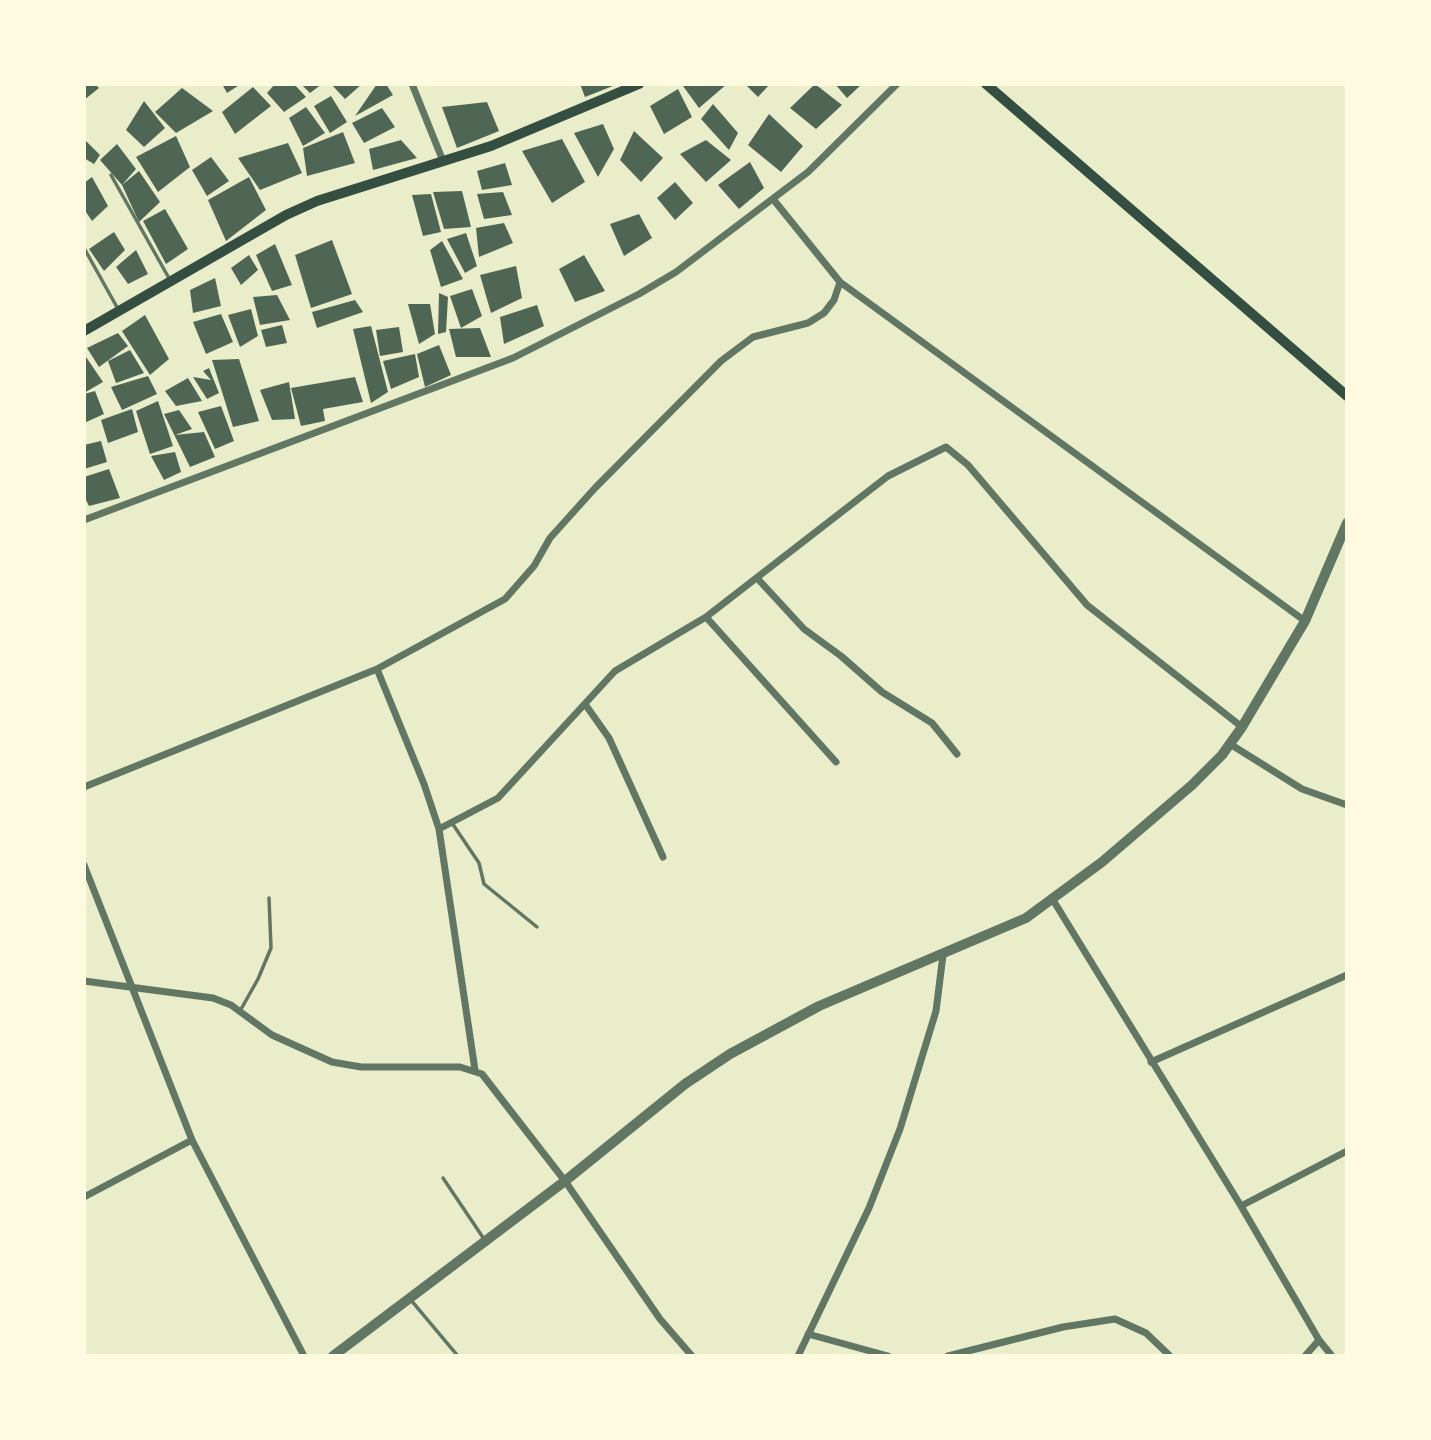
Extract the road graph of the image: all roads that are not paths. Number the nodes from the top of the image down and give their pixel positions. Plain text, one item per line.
1 (412, 84) edge
2 (639, 84) edge
3 (897, 84) edge
4 (986, 84) edge
5 (443, 161) junction
6 (111, 175) dead end
7 (773, 199) junction
8 (84, 248) edge
9 (171, 281) junction
10 (840, 282) junction
11 (119, 311) junction
12 (84, 331) edge
13 (1347, 396) edge
14 (84, 520) edge
15 (1347, 523) edge
16 (757, 578) junction
17 (706, 617) junction
18 (1305, 621) junction
19 (377, 668) junction
20 (585, 704) junction
21 (1242, 727) junction
22 (1230, 744) junction
23 (957, 754) dead end
24 (836, 762) dead end
25 (84, 787) edge
26 (1347, 805) edge
27 (452, 822) junction
28 (439, 829) junction
29 (663, 857) dead end
30 (84, 865) edge
31 (269, 898) dead end
32 (1053, 900) junction
33 (537, 927) dead end
34 (943, 955) junction
35 (1347, 975) edge
36 (84, 981) edge
37 (131, 989) junction
38 (240, 1011) junction
39 (1150, 1062) junction
40 (475, 1070) junction
41 (192, 1140) junction
42 (1347, 1151) edge
43 (443, 1178) dead end
44 (565, 1181) junction
45 (84, 1197) edge
46 (1241, 1206) junction
47 (485, 1241) junction
48 (409, 1298) junction
49 (808, 1335) junction
50 (1319, 1340) junction
51 (304, 1356) edge
52 (333, 1356) edge
53 (458, 1356) edge
54 (692, 1356) edge
55 (799, 1356) edge
56 (888, 1356) edge
57 (948, 1356) edge
58 (1170, 1356) edge
59 (1305, 1356) edge
60 (1332, 1356) edge

1 - 5 street
2 - 5 main road
3 - 7 street
4 - 13 main road
5 - 9 main road
6 - 9 lane
7 - 10 street
7 - 14 street
8 - 11 lane
9 - 11 main road
10 - 18 street
10 - 19 street
11 - 12 main road
15 - 18 street
16 - 17 street
16 - 21 street
16 - 23 street
17 - 20 street
17 - 24 street
18 - 21 street
19 - 25 street
19 - 28 street
20 - 27 street
20 - 29 street
21 - 22 street
22 - 26 street
22 - 32 street
27 - 28 street
27 - 33 lane
28 - 40 street
30 - 37 street
31 - 38 lane
32 - 34 street
32 - 39 street
34 - 44 street
34 - 49 street
35 - 39 street
36 - 37 street
37 - 38 street
37 - 41 street
38 - 40 street
39 - 46 street
40 - 44 street
41 - 45 street
41 - 51 street
42 - 46 street
43 - 47 lane
44 - 47 street
44 - 54 street
46 - 50 street
47 - 48 street
48 - 52 street
48 - 53 lane
49 - 55 street
49 - 56 street
50 - 59 street
50 - 60 street
57 - 58 street

